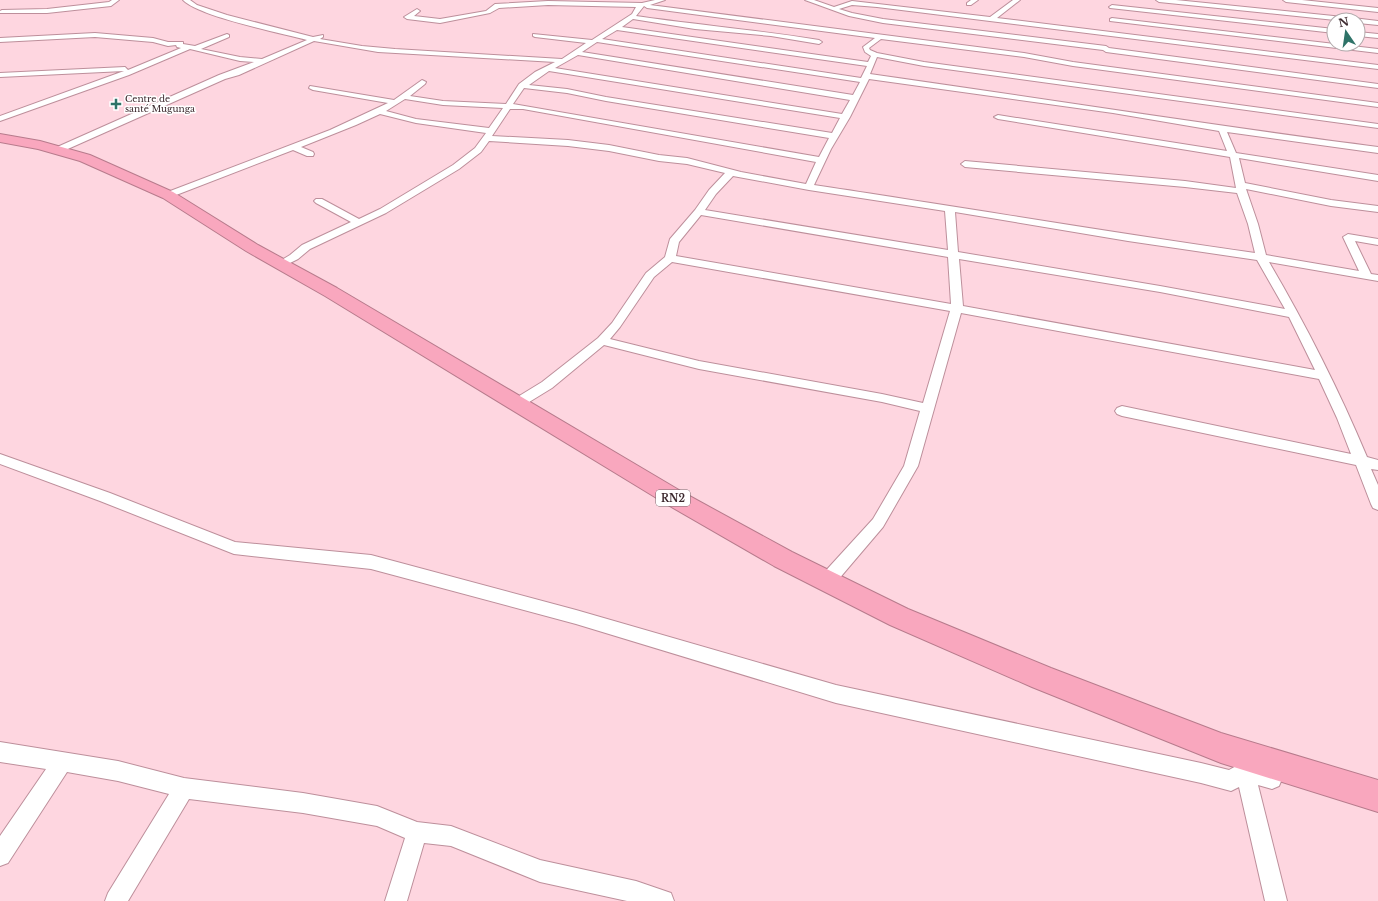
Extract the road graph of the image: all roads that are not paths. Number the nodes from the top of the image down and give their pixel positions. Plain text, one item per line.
1 (116, 0) edge
2 (186, 0) edge
3 (662, 0) edge
4 (808, 0) edge
5 (975, 0) edge
6 (1017, 0) edge
7 (1110, 0) edge
8 (1160, 0) edge
9 (1286, 0) edge
10 (1302, 1) edge
11 (924, 3) dead end
12 (969, 4) dead end
13 (641, 6) junction
14 (1112, 7) junction
15 (833, 9) junction
16 (913, 9) junction
17 (1378, 10) edge
18 (1, 12) edge
19 (417, 12) dead end
20 (851, 15) junction
21 (632, 16) junction
22 (1316, 16) junction
23 (833, 17) dead end
24 (1326, 17) edge
25 (992, 19) junction
26 (806, 20) dead end
27 (1112, 20) junction
28 (1366, 21) edge
29 (788, 23) junction
30 (1378, 23) edge
31 (616, 28) junction
32 (878, 30) junction
33 (1325, 30) joint
34 (1109, 33) junction
35 (535, 34) dead end
36 (1366, 35) edge
37 (227, 36) dead end
38 (321, 36) dead end
39 (1378, 36) edge
40 (313, 39) junction
41 (0, 40) edge
42 (595, 41) junction
43 (819, 42) dead end
44 (1326, 43) edge
45 (192, 48) junction
46 (1366, 49) edge
47 (1378, 51) edge
48 (1340, 52) edge
49 (577, 54) junction
50 (875, 55) junction
51 (1107, 57) junction
52 (261, 61) junction
53 (564, 61) junction
54 (870, 64) junction
55 (1378, 67) edge
56 (135, 69) junction
57 (548, 69) junction
58 (1354, 74) junction
59 (0, 75) edge
60 (865, 78) junction
61 (422, 82) dead end
62 (522, 86) junction
63 (1378, 86) edge
64 (313, 88) dead end
65 (769, 94) junction
66 (404, 97) junction
67 (855, 98) junction
68 (1111, 100) junction
69 (394, 102) junction
70 (509, 106) junction
71 (1375, 107) edge
72 (377, 111) junction
73 (846, 117) junction
74 (998, 117) dead end
75 (0, 119) edge
76 (1378, 126) edge
77 (1222, 129) junction
78 (490, 134) junction
79 (834, 136) junction
80 (0, 138) edge
81 (294, 147) junction
82 (58, 150) junction
83 (1378, 150) edge
84 (310, 154) dead end
85 (1233, 154) junction
86 (821, 160) junction
87 (965, 164) dead end
88 (731, 172) junction
89 (1378, 178) edge
90 (809, 187) junction
91 (1241, 188) junction
92 (168, 195) junction
93 (319, 201) dead end
94 (950, 208) junction
95 (1378, 209) edge
96 (699, 212) junction
97 (359, 224) junction
98 (1378, 242) edge
99 (954, 254) junction
100 (1261, 257) junction
101 (670, 258) junction
102 (280, 264) junction
103 (1367, 276) junction
104 (1378, 278) edge
105 (957, 308) junction
106 (1294, 314) junction
107 (602, 341) junction
108 (1324, 376) junction
109 (516, 404) junction
110 (927, 408) junction
111 (1122, 411) dead end
112 (0, 459) edge
113 (1361, 462) junction
114 (1378, 465) edge
115 (1378, 504) edge
116 (826, 582) junction
117 (0, 752) edge
118 (62, 762) junction
119 (1245, 771) junction
120 (184, 788) junction
121 (1378, 796) edge
122 (1378, 809) edge
123 (417, 832) junction
124 (0, 855) edge
125 (116, 901) edge
126 (396, 901) edge
127 (663, 901) edge
128 (1276, 901) edge

1 - 18 street
2 - 40 street
3 - 13 street
4 - 15 street
5 - 12 street
6 - 25 street
7 - 14 street
8 - 22 street
9 - 10 street
10 - 17 street
10 - 22 street
11 - 16 street
13 - 19 street
13 - 21 street
13 - 29 street
14 - 27 street
14 - 33 street
15 - 16 street
15 - 20 street
16 - 25 street
20 - 23 street
20 - 32 street
21 - 31 street
21 - 43 street
22 - 24 street
22 - 33 street
25 - 34 street
26 - 29 street
27 - 34 street
27 - 44 street
28 - 30 street
29 - 32 street
31 - 42 street
31 - 54 street
32 - 50 street
32 - 51 street
32 - 51 street
34 - 51 street
34 - 58 street
35 - 42 street
36 - 39 street
37 - 45 street
38 - 40 street
40 - 52 street
40 - 53 street
41 - 45 street
42 - 49 street
42 - 60 street
45 - 52 street
45 - 56 street
46 - 47 street
48 - 58 street
49 - 53 street
49 - 65 street
50 - 54 street
50 - 68 street
51 - 58 street
51 - 68 street
51 - 71 street
52 - 82 street
53 - 57 street
54 - 60 street
55 - 58 street
56 - 59 street
56 - 75 street
57 - 62 street
57 - 65 street
58 - 63 street
58 - 71 street
60 - 67 street
60 - 68 street
61 - 66 street
62 - 70 street
62 - 79 street
64 - 69 street
65 - 67 street
65 - 73 street
66 - 69 street
66 - 70 street
67 - 73 street
68 - 76 street
68 - 77 street
69 - 72 street
70 - 78 street
70 - 86 street
72 - 78 street
72 - 81 street
73 - 79 street
74 - 85 street
77 - 83 street
77 - 85 street
78 - 88 street
78 - 97 street
79 - 86 street
80 - 82 highway, RN2
81 - 84 street
81 - 92 street
82 - 92 highway, RN2
85 - 89 street
85 - 91 street
86 - 90 street
87 - 91 street
88 - 90 street
88 - 96 street
90 - 94 street
91 - 95 street
91 - 100 street
92 - 102 highway, RN2
93 - 97 street
94 - 99 street
94 - 100 street
96 - 99 street
96 - 101 street
97 - 102 street
98 - 103 street
99 - 105 street
99 - 106 street
100 - 103 street
100 - 106 street
101 - 105 street
101 - 107 street
102 - 109 highway, RN2
103 - 104 street
105 - 108 street
105 - 110 street
106 - 108 street
107 - 109 street
107 - 110 street
108 - 113 street
109 - 116 highway, RN2
110 - 116 street
111 - 113 street
112 - 119 street
113 - 114 street
113 - 115 street
116 - 121 highway, RN2
117 - 118 street
118 - 120 street
118 - 124 street
119 - 122 street
119 - 128 street
120 - 123 street
120 - 125 street
123 - 126 street
123 - 127 street

